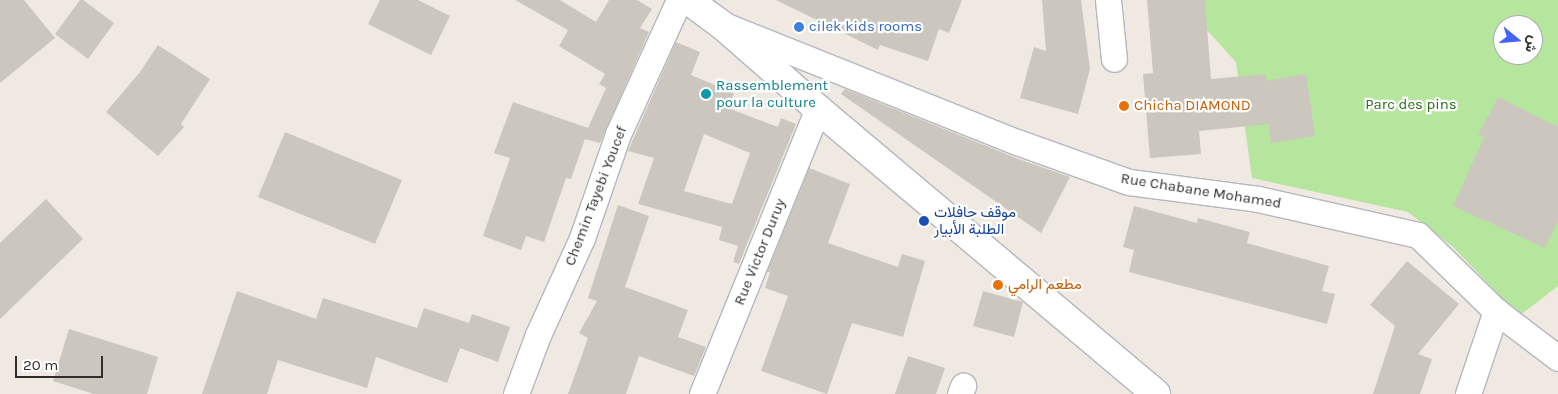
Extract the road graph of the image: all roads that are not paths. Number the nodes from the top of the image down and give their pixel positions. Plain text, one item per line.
1 (679, 0) edge
2 (688, 0) edge
3 (1108, 0) edge
4 (722, 25) junction
5 (1114, 59) dead end
6 (818, 109) junction
7 (1496, 310) junction
8 (1558, 358) edge
9 (516, 394) edge
10 (702, 394) edge
11 (1156, 394) edge
12 (1468, 394) edge

1 - 9 street, Chemin Tayebi Youcef
2 - 4 main road, Rue Chabane Mohamed
3 - 5 street
4 - 6 main road, Rue Chabane Mohamed
4 - 7 street, Rue Chabane Mohamed
6 - 10 street, Rue Victor Duruy
6 - 11 main road, Rue Chabane Mohamed
7 - 8 street, Rue Chabane Mohamed
7 - 12 street

